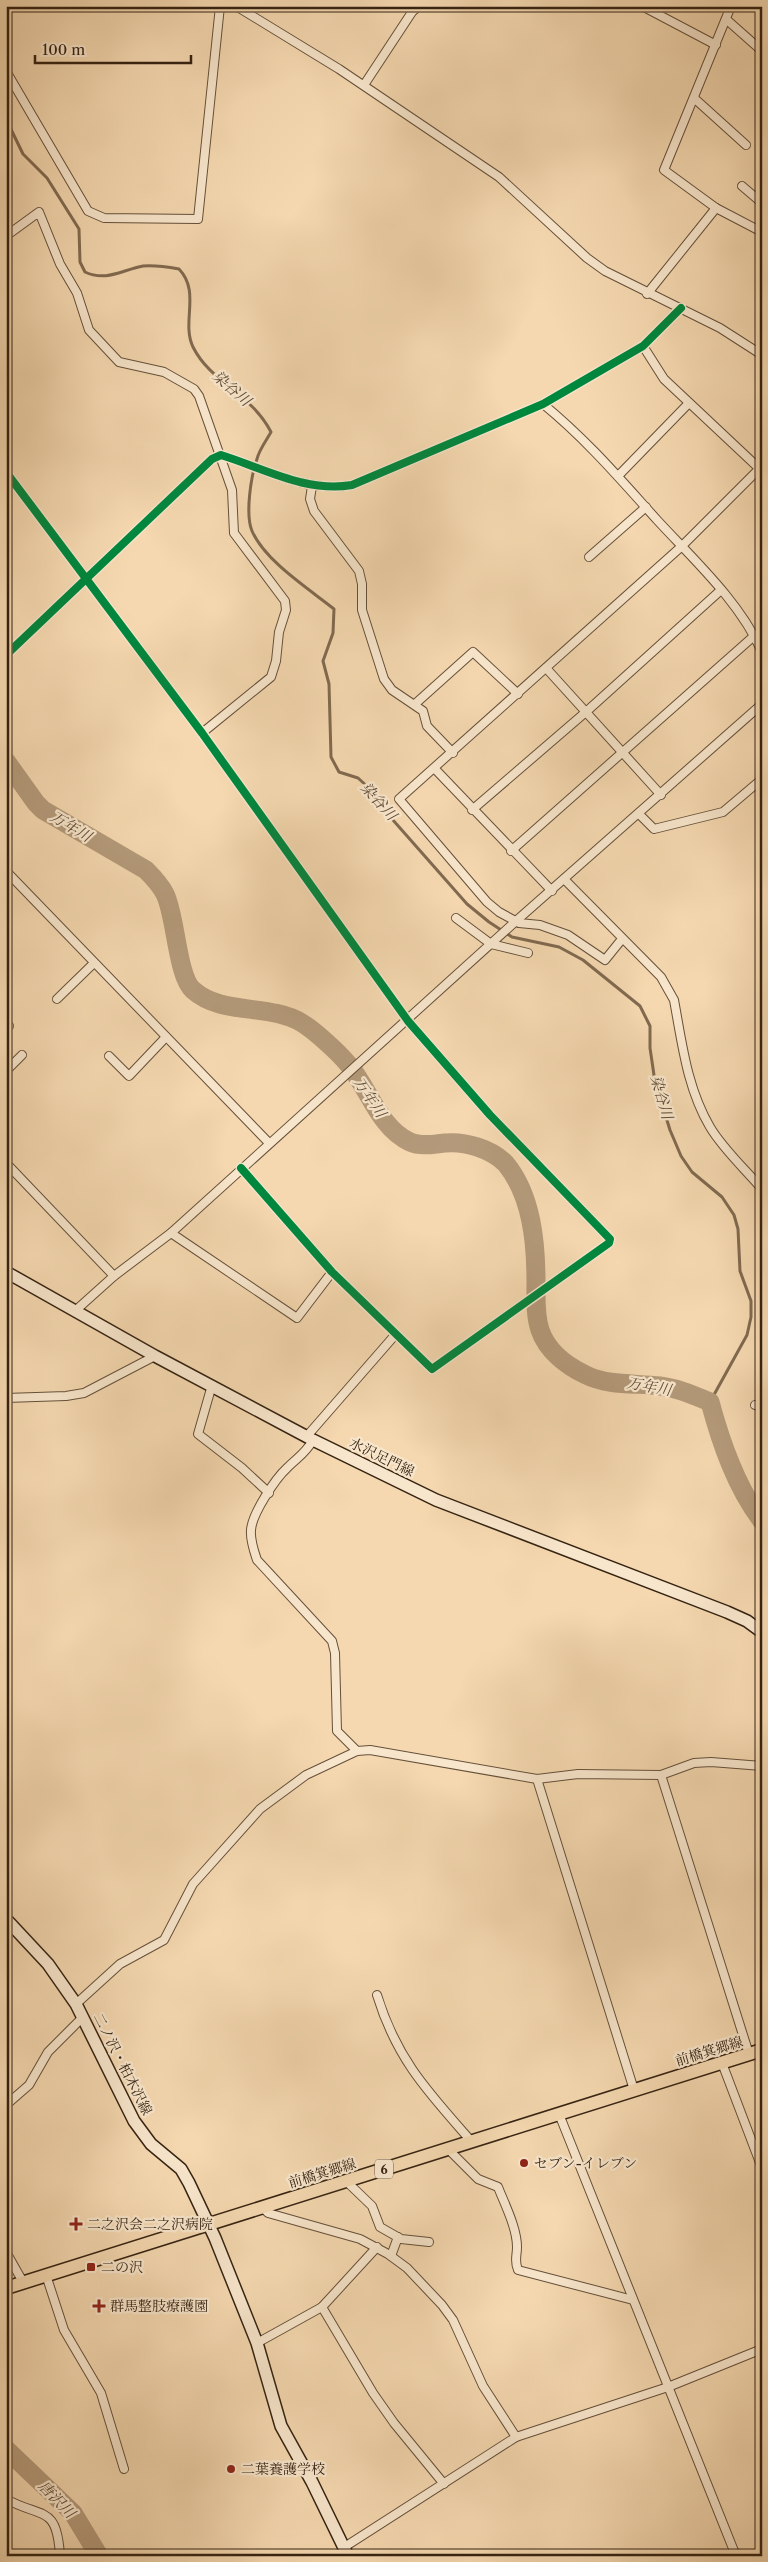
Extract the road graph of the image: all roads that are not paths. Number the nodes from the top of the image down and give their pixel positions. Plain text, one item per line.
1 (220, 6) edge
2 (236, 6) edge
3 (419, 6) edge
4 (642, 6) edge
5 (732, 6) edge
6 (726, 20) junction
7 (716, 45) junction
8 (762, 50) edge
9 (6, 71) edge
10 (364, 85) junction
11 (694, 98) junction
12 (746, 145) dead end
13 (742, 186) dead end
14 (762, 203) edge
15 (716, 208) junction
16 (762, 232) edge
17 (6, 236) edge
18 (647, 294) junction
19 (681, 308) junction
20 (643, 346) junction
21 (762, 355) edge
22 (689, 403) junction
23 (543, 404) junction
24 (221, 454) junction
25 (760, 470) edge
26 (6, 472) edge
27 (619, 475) junction
28 (312, 486) junction
29 (646, 507) junction
30 (682, 546) junction
31 (589, 557) dead end
32 (87, 578) junction
33 (721, 590) junction
34 (754, 636) junction
35 (762, 652) edge
36 (6, 655) edge
37 (546, 668) junction
38 (518, 694) junction
39 (415, 704) junction
40 (762, 704) edge
41 (587, 711) junction
42 (202, 733) junction
43 (622, 752) junction
44 (453, 753) junction
45 (435, 769) junction
46 (762, 779) edge
47 (661, 795) junction
48 (472, 810) junction
49 (639, 814) junction
50 (511, 851) junction
51 (6, 870) edge
52 (564, 879) junction
53 (552, 892) junction
54 (456, 918) dead end
55 (516, 921) junction
56 (622, 939) junction
57 (491, 944) junction
58 (528, 953) dead end
59 (94, 963) junction
60 (57, 999) dead end
61 (408, 1021) junction
62 (166, 1037) junction
63 (22, 1055) dead end
64 (108, 1056) dead end
65 (6, 1071) edge
66 (269, 1143) junction
67 (6, 1163) edge
68 (241, 1168) junction
69 (762, 1188) edge
70 (171, 1233) junction
71 (6, 1272) edge
72 (332, 1272) junction
73 (114, 1276) junction
74 (76, 1311) junction
75 (395, 1335) junction
76 (155, 1356) junction
77 (212, 1385) junction
78 (6, 1398) edge
79 (310, 1438) junction
80 (268, 1493) junction
81 (762, 1632) edge
82 (357, 1751) junction
83 (762, 1766) edge
84 (661, 1775) junction
85 (537, 1779) junction
86 (6, 1919) edge
87 (377, 1995) dead end
88 (76, 2004) junction
89 (82, 2018) junction
90 (756, 2052) edge
91 (722, 2062) junction
92 (634, 2090) junction
93 (6, 2105) edge
94 (559, 2114) junction
95 (472, 2142) junction
96 (448, 2149) junction
97 (762, 2168) edge
98 (346, 2181) junction
99 (262, 2207) junction
100 (209, 2224) junction
101 (398, 2238) junction
102 (429, 2242) dead end
103 (377, 2247) junction
104 (6, 2252) edge
105 (391, 2256) junction
106 (46, 2275) junction
107 (23, 2282) junction
108 (6, 2288) edge
109 (633, 2300) junction
110 (322, 2307) junction
111 (257, 2343) junction
112 (762, 2349) edge
113 (668, 2387) junction
114 (516, 2437) junction
115 (124, 2469) dead end
116 (444, 2484) junction
117 (6, 2499) edge
118 (345, 2552) edge
119 (60, 2556) edge
120 (736, 2556) edge

1 - 9 street
2 - 10 street
3 - 10 street
4 - 7 street
5 - 6 street
6 - 7 street
6 - 8 street
7 - 11 street
10 - 18 street
11 - 12 street
11 - 15 street
13 - 14 street
15 - 16 street
15 - 18 street
17 - 24 street
18 - 19 street
19 - 20 street
19 - 21 street
20 - 22 street
20 - 23 street
22 - 25 street
22 - 27 street
23 - 27 street
23 - 28 street
24 - 28 street
24 - 32 street
24 - 42 street
25 - 30 street
26 - 32 street
27 - 29 street
28 - 39 street
29 - 30 street
29 - 31 street
30 - 33 street
30 - 37 street
32 - 36 street
32 - 42 street
33 - 34 street
33 - 41 street
34 - 35 street
34 - 43 street
37 - 38 street
37 - 41 street
38 - 39 street
38 - 44 street
39 - 44 street
40 - 47 street
41 - 43 street
41 - 48 street
42 - 61 street
43 - 47 street
43 - 50 street
44 - 45 street
45 - 48 street
45 - 55 street
46 - 49 street
47 - 49 street
48 - 50 street
49 - 52 street
50 - 53 street
51 - 59 street
52 - 53 street
52 - 56 street
53 - 55 street
54 - 57 street
55 - 56 street
55 - 57 street
56 - 69 street
57 - 58 street
57 - 61 street
59 - 60 street
59 - 62 street
61 - 66 street
61 - 75 street
62 - 64 street
62 - 66 street
63 - 65 street
66 - 68 street
67 - 73 street
68 - 70 street
68 - 72 street
70 - 72 street
70 - 73 street
71 - 74 main road, 水沢足門線
72 - 75 street
73 - 74 street
74 - 76 main road, 水沢足門線
75 - 79 street
76 - 77 main road, 水沢足門線
76 - 78 street
77 - 79 main road, 水沢足門線
77 - 80 street
79 - 80 street
79 - 81 main road, 水沢足門線
80 - 82 street
82 - 85 street
82 - 88 street
83 - 84 street
84 - 85 street
84 - 90 street
85 - 92 street
86 - 88 main road, 二ノ沢・柏木沢線
87 - 95 street
88 - 89 main road, 二ノ沢・柏木沢線
89 - 93 street
89 - 100 main road, 二ノ沢・柏木沢線
90 - 91 main road, 前橋箕郷線 / 6
91 - 92 main road, 前橋箕郷線 / 6
91 - 97 street
92 - 94 main road, 前橋箕郷線 / 6
94 - 95 main road, 前橋箕郷線 / 6
94 - 109 street
95 - 96 main road, 前橋箕郷線 / 6
96 - 98 main road, 前橋箕郷線 / 6
96 - 109 street
98 - 99 main road, 前橋箕郷線 / 6
98 - 101 street
99 - 100 main road, 前橋箕郷線 / 6
99 - 103 street
100 - 106 main road, 前橋箕郷線 / 6
100 - 111 main road, 二ノ沢・柏木沢線
101 - 102 street
101 - 105 street
103 - 105 street
103 - 110 street
104 - 107 street
105 - 114 street
106 - 107 main road, 前橋箕郷線 / 6
106 - 115 street
107 - 108 main road, 前橋箕郷線 / 6
109 - 113 street
110 - 111 street
110 - 116 street
111 - 118 main road, 二ノ沢・柏木沢線
112 - 113 street
113 - 114 street
113 - 120 street
114 - 116 street
116 - 118 street
117 - 119 street

